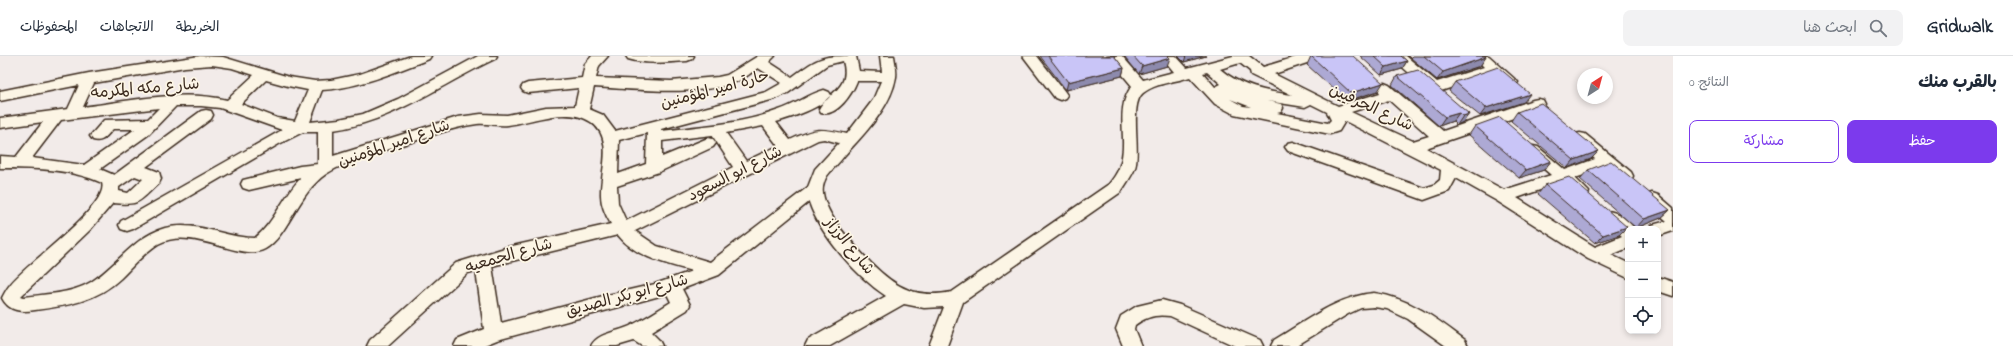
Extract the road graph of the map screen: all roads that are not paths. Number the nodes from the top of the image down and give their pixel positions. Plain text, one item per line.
1 (424, 56) edge
2 (490, 56) edge
3 (598, 56) edge
4 (633, 56) edge
5 (687, 56) edge
6 (843, 56) edge
7 (849, 56) edge
8 (887, 56) edge
9 (1030, 56) edge
10 (1114, 56) edge
11 (1168, 56) edge
12 (1314, 56) edge
13 (1398, 56) edge
14 (1480, 56) edge
15 (1233, 58) edge
16 (763, 59) edge
17 (1495, 68) junction
18 (1197, 70) junction
19 (1261, 72) junction
20 (1416, 72) junction
21 (266, 73) junction
22 (852, 76) junction
23 (889, 77) junction
24 (89, 78) junction
25 (588, 82) junction
26 (792, 84) junction
27 (317, 85) junction
28 (1141, 87) junction
29 (528, 88) dead end
30 (1435, 88) junction
31 (1392, 94) junction
32 (824, 95) dead end
33 (1060, 95) dead end
34 (0, 96) edge
35 (1529, 97) junction
36 (1447, 99) edge
37 (172, 102) junction
38 (230, 106) junction
39 (807, 106) junction
40 (826, 109) dead end
41 (581, 112) junction
42 (1332, 112) junction
43 (73, 113) junction
44 (1465, 114) edge
45 (206, 115) dead end
46 (1552, 115) edge
47 (56, 116) junction
48 (767, 120) junction
49 (0, 123) edge
50 (151, 124) junction
51 (1477, 124) junction
52 (325, 126) junction
53 (301, 127) junction
54 (715, 129) junction
55 (1570, 130) edge
56 (654, 131) junction
57 (98, 136) dead end
58 (612, 137) junction
59 (1440, 137) junction
60 (850, 140) junction
61 (1524, 142) edge
62 (708, 143) dead end
63 (1293, 147) dead end
64 (1412, 147) junction
65 (788, 148) junction
66 (1608, 161) junction
67 (0, 162) edge
68 (20, 164) junction
69 (654, 168) junction
70 (1449, 168) junction
71 (133, 169) junction
72 (743, 169) junction
73 (323, 170) junction
74 (85, 172) junction
75 (1563, 176) junction
76 (610, 182) junction
77 (249, 184) dead end
78 (110, 190) junction
79 (815, 190) junction
80 (1503, 198) junction
81 (1673, 217) edge
82 (127, 225) dead end
83 (1673, 225) edge
84 (622, 229) junction
85 (1625, 229) edge
86 (1661, 229) edge
87 (1625, 242) edge
88 (1594, 254) junction
89 (482, 261) junction
90 (713, 270) junction
91 (1625, 270) edge
92 (1661, 285) edge
93 (672, 286) junction
94 (1673, 289) edge
95 (902, 296) junction
96 (956, 298) junction
97 (636, 332) junction
98 (494, 333) junction
99 (376, 346) edge
100 (463, 346) edge
101 (600, 346) edge
102 (653, 346) edge
103 (814, 346) edge
104 (938, 346) edge
105 (1132, 346) edge
106 (1254, 346) edge
107 (1280, 346) edge
108 (1459, 346) edge

1 - 27 street
2 - 52 street, شارع مكه المكرمه
3 - 25 street
4 - 5 street
6 - 26 street, حارة امير المؤمنين
7 - 22 street
8 - 23 street
9 - 33 street
10 - 28 street
11 - 18 street
12 - 19 street
13 - 20 street
14 - 17 street
15 - 18 street
15 - 19 street, شارع الحرفيين
16 - 25 street
16 - 26 street
17 - 30 street
17 - 35 street
18 - 28 street
18 - 42 street
18 - 42 street
19 - 42 street, شارع الحرفيين
20 - 30 street
20 - 31 street
21 - 24 street
21 - 27 street
21 - 38 street
22 - 23 street
22 - 40 street
23 - 60 street
24 - 34 street
24 - 43 street
25 - 29 street
25 - 41 street
26 - 39 street
26 - 56 street, حارة امير المؤمنين
27 - 53 street
28 - 96 street
30 - 36 street
31 - 42 street
31 - 59 street
32 - 39 street
35 - 46 street
35 - 51 street, شارع الحرفيين
37 - 38 street, شارع مكه المكرمه
37 - 43 street, شارع مكه المكرمه
37 - 50 street
38 - 53 street, شارع مكه المكرمه
39 - 48 street
41 - 58 street, شارع امير المؤمنين
41 - 73 street, شارع امير المؤمنين
42 - 64 street, شارع الحرفيين
43 - 47 street, شارع مكه المكرمه
44 - 51 street
45 - 71 street
47 - 49 street, شارع مكه المكرمه
47 - 68 street
48 - 54 street
48 - 65 street
50 - 57 street
50 - 74 street
51 - 59 street, شارع الحرفيين
52 - 53 street, شارع مكه المكرمه
52 - 73 street
53 - 82 street
54 - 56 street
54 - 72 street
55 - 66 street
56 - 58 street, حارة امير المؤمنين
56 - 69 street
58 - 76 street
59 - 64 street, شارع الحرفيين
60 - 65 street, شارع ابو السعود
60 - 79 street
61 - 75 street
62 - 69 street
63 - 70 street
64 - 70 street
65 - 72 street, شارع ابو السعود
66 - 75 street
66 - 81 street
67 - 68 street
68 - 74 street
69 - 76 street
70 - 80 street
71 - 78 street
71 - 78 street
72 - 84 street, شارع ابو السعود
73 - 77 street
73 - 78 street, شارع امير المؤمنين
74 - 78 street
75 - 80 street
75 - 85 street
76 - 84 street
79 - 90 street, شارع ابو بكر الصديق
79 - 95 street, شارع الرزاز
80 - 88 street
83 - 86 street
84 - 89 street, شارع الجمعيه
84 - 90 street
87 - 88 street
88 - 91 street
89 - 98 street
89 - 99 street, شارع الجمعيه
90 - 93 street, شارع ابو بكر الصديق
92 - 94 street
93 - 97 street
93 - 98 street, شارع ابو بكر الصديق
95 - 96 street, شارع الرزاز
95 - 103 street
96 - 104 street
97 - 101 street
97 - 102 street
98 - 100 street, شارع ابو بكر الصديق
105 - 106 street
107 - 108 street

